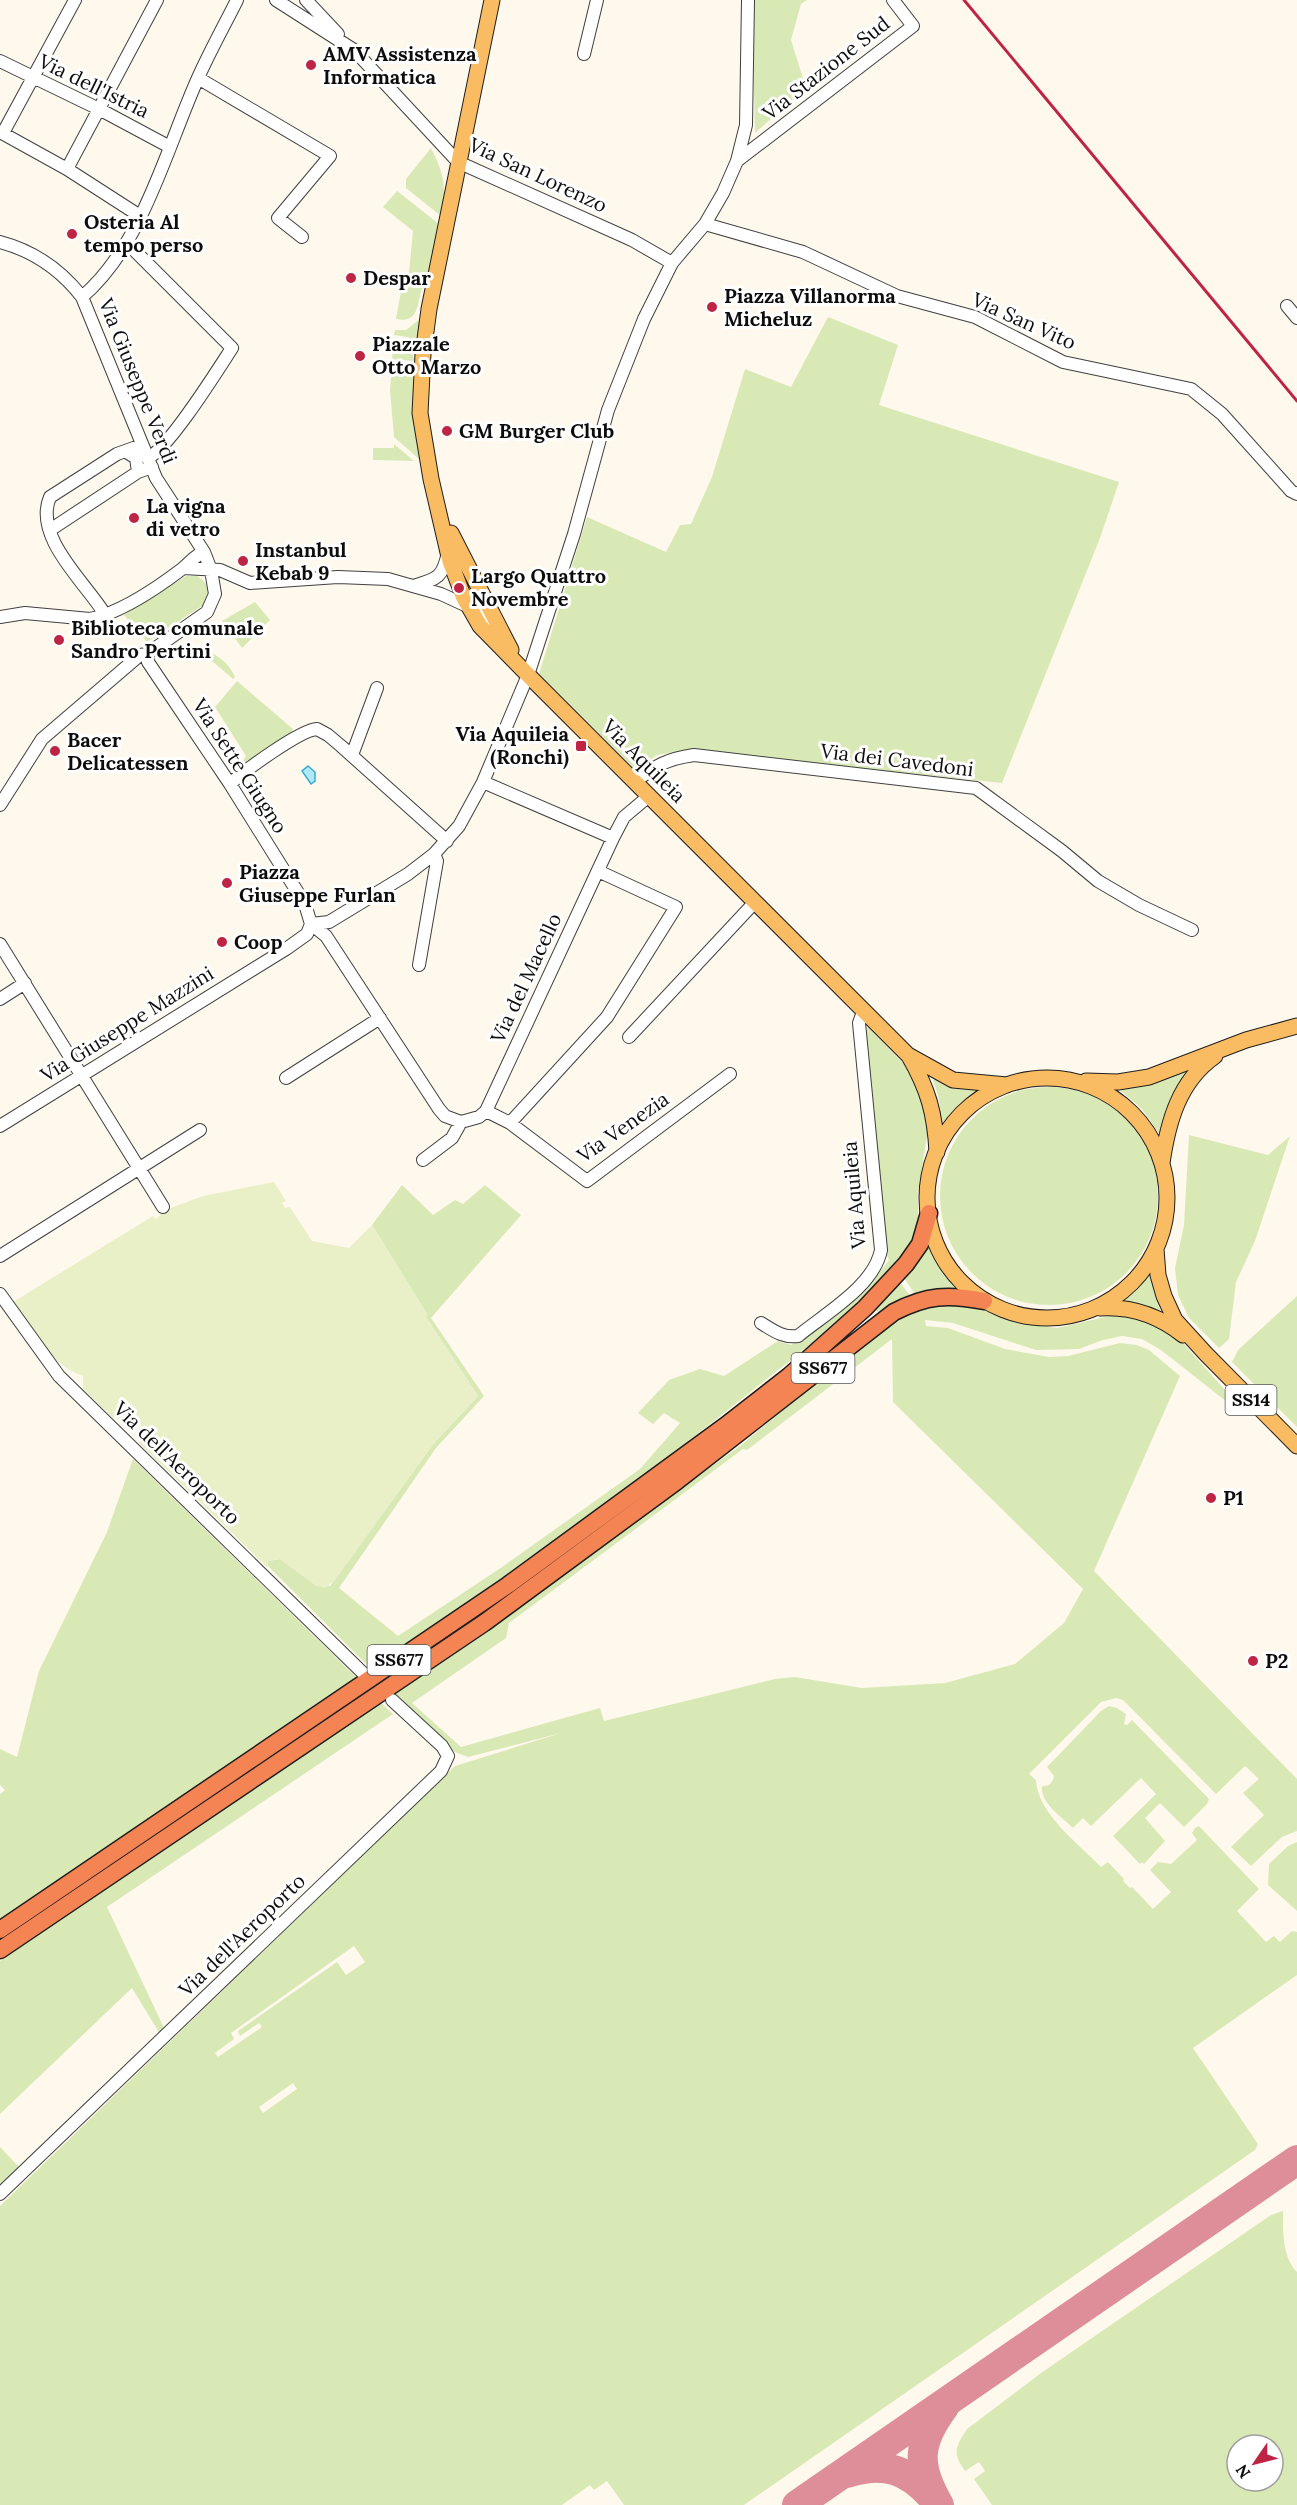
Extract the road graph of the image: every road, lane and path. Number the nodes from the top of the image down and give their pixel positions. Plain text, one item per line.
1 (75, 0) edge
2 (157, 0) edge
3 (237, 0) edge
4 (276, 0) edge
5 (306, 0) edge
6 (492, 0) edge
7 (597, 0) edge
8 (748, 0) edge
9 (893, 0) edge
10 (292, 3) edge
11 (354, 50) junction
12 (584, 54) dead end
13 (0, 61) edge
14 (33, 78) junction
15 (198, 78) junction
16 (99, 109) junction
17 (1, 132) edge
18 (170, 147) junction
19 (458, 162) junction
20 (737, 162) junction
21 (67, 169) junction
22 (140, 216) junction
23 (705, 224) junction
24 (302, 237) dead end
25 (0, 242) edge
26 (128, 244) junction
27 (672, 263) junction
28 (82, 297) junction
29 (1287, 306) dead end
30 (1297, 318) edge
31 (142, 445) junction
32 (125, 451) junction
33 (150, 462) junction
34 (138, 472) junction
35 (430, 475) junction
36 (1297, 494) edge
37 (50, 530) junction
38 (448, 551) junction
39 (204, 552) junction
40 (183, 568) junction
41 (211, 570) junction
42 (413, 586) junction
43 (467, 606) junction
44 (104, 613) junction
45 (0, 617) edge
46 (509, 647) junction
47 (147, 654) junction
48 (528, 675) junction
49 (376, 687) dead end
50 (352, 755) junction
51 (483, 782) junction
52 (635, 782) junction
53 (230, 784) junction
54 (649, 796) junction
55 (0, 806) edge
56 (613, 838) junction
57 (447, 841) junction
58 (434, 854) junction
59 (598, 871) junction
60 (755, 902) junction
61 (311, 924) junction
62 (1192, 930) dead end
63 (0, 944) edge
64 (419, 965) dead end
65 (25, 983) junction
66 (0, 999) edge
67 (863, 1012) junction
68 (380, 1018) junction
69 (1297, 1026) edge
70 (629, 1037) dead end
71 (1229, 1047) junction
72 (908, 1055) junction
73 (730, 1074) dead end
74 (80, 1075) junction
75 (286, 1078) dead end
76 (1074, 1081) junction
77 (1007, 1085) junction
78 (486, 1111) junction
79 (462, 1122) junction
80 (510, 1123) junction
81 (0, 1126) edge
82 (200, 1130) dead end
83 (937, 1152) junction
84 (423, 1160) dead end
85 (1162, 1163) junction
86 (138, 1168) junction
87 (163, 1208) dead end
88 (929, 1213) junction
89 (1156, 1249) junction
90 (0, 1256) edge
91 (0, 1294) edge
92 (984, 1301) junction
93 (4, 1309) edge
94 (1095, 1309) junction
95 (761, 1323) dead end
96 (1206, 1354) junction
97 (1297, 1446) edge
98 (365, 1675) dead end
99 (392, 1700) dead end
100 (0, 1930) edge
101 (0, 1950) edge
102 (0, 2194) edge

1 - 14 street
2 - 16 street
3 - 15 street, Via Giuseppe Verdi
4 - 10 street, Via San Lorenzo
5 - 11 street, Via San Lorenzo
6 - 19 main road
7 - 12 street
8 - 20 street
9 - 20 street, Via Stazione Sud
10 - 11 street, Via San Lorenzo
11 - 19 street, Via San Lorenzo
13 - 14 street, Via dell'Istria
14 - 16 street, Via dell'Istria
14 - 17 street
15 - 18 street, Via Giuseppe Verdi
15 - 24 street
16 - 18 street, Via dell'Istria
16 - 21 street
17 - 21 street
18 - 22 street, Via Giuseppe Verdi
19 - 27 street, Via San Lorenzo
19 - 35 main road
20 - 23 street
21 - 22 street
22 - 26 street, Via Giuseppe Verdi
23 - 27 street
23 - 36 street, Via San Vito
25 - 28 street
26 - 28 street, Via Giuseppe Verdi
26 - 33 street
27 - 48 street
28 - 31 street, Via Giuseppe Verdi
29 - 30 street
31 - 32 street
31 - 33 street, Via Giuseppe Verdi
32 - 34 street
32 - 37 street
33 - 34 street
33 - 39 street, Via Giuseppe Verdi
34 - 37 street
35 - 38 main road
35 - 46 main road
37 - 44 street
38 - 42 street
38 - 43 main road
39 - 40 street
39 - 41 street, Via Giuseppe Verdi
40 - 41 street
40 - 44 street
41 - 42 street
41 - 47 street, Via Giuseppe Verdi
42 - 43 street
43 - 46 street
43 - 48 main road
44 - 45 street
46 - 48 main road
47 - 53 street, Via Sette Giugno
47 - 55 street, Via Giuseppe Verdi
48 - 51 street
48 - 52 main road, Via Aquileia
49 - 50 street
50 - 53 street
50 - 57 street
51 - 56 street
51 - 57 street
52 - 54 main road, Via Aquileia
52 - 62 street, Via dei Cavedoni
53 - 61 street, Via Sette Giugno
54 - 56 street, Via del Macello
54 - 60 main road, Via Aquileia
56 - 59 street, Via del Macello
57 - 58 street
58 - 61 street
58 - 64 street
59 - 78 street, Via del Macello
59 - 80 street
60 - 67 main road, Via Aquileia
60 - 70 street
61 - 68 street, Via Sette Giugno
61 - 74 street, Via Giuseppe Mazzini
63 - 65 street
65 - 66 street
65 - 74 street
67 - 72 main road, Via Aquileia / SS14
67 - 95 street, Via Aquileia
68 - 75 street
68 - 79 street, Via Sette Giugno
69 - 71 main road
71 - 76 main road
71 - 85 main road
72 - 77 main road, Via Aquileia / SS14
72 - 83 main road, Via Aquileia / SS14
73 - 80 street, Via Venezia
74 - 81 street, Via Giuseppe Mazzini
74 - 86 street
76 - 77 main road, SS14
76 - 85 main road, SS14
77 - 83 main road, SS14
78 - 79 street
78 - 80 street, Via Venezia
79 - 84 street
82 - 86 street
83 - 88 main road, SS14
85 - 89 main road, SS14
86 - 87 street
86 - 90 street
88 - 92 main road, SS14
88 - 100 highway, SS677
89 - 94 main road, SS14
89 - 96 main road, SS14
91 - 93 street, Via dell'Aeroporto
92 - 94 main road, SS14
92 - 101 highway, SS677
93 - 98 street, Via dell'Aeroporto
94 - 96 main road, SS14
96 - 97 main road, SS14
99 - 102 street, Via dell'Aeroporto

